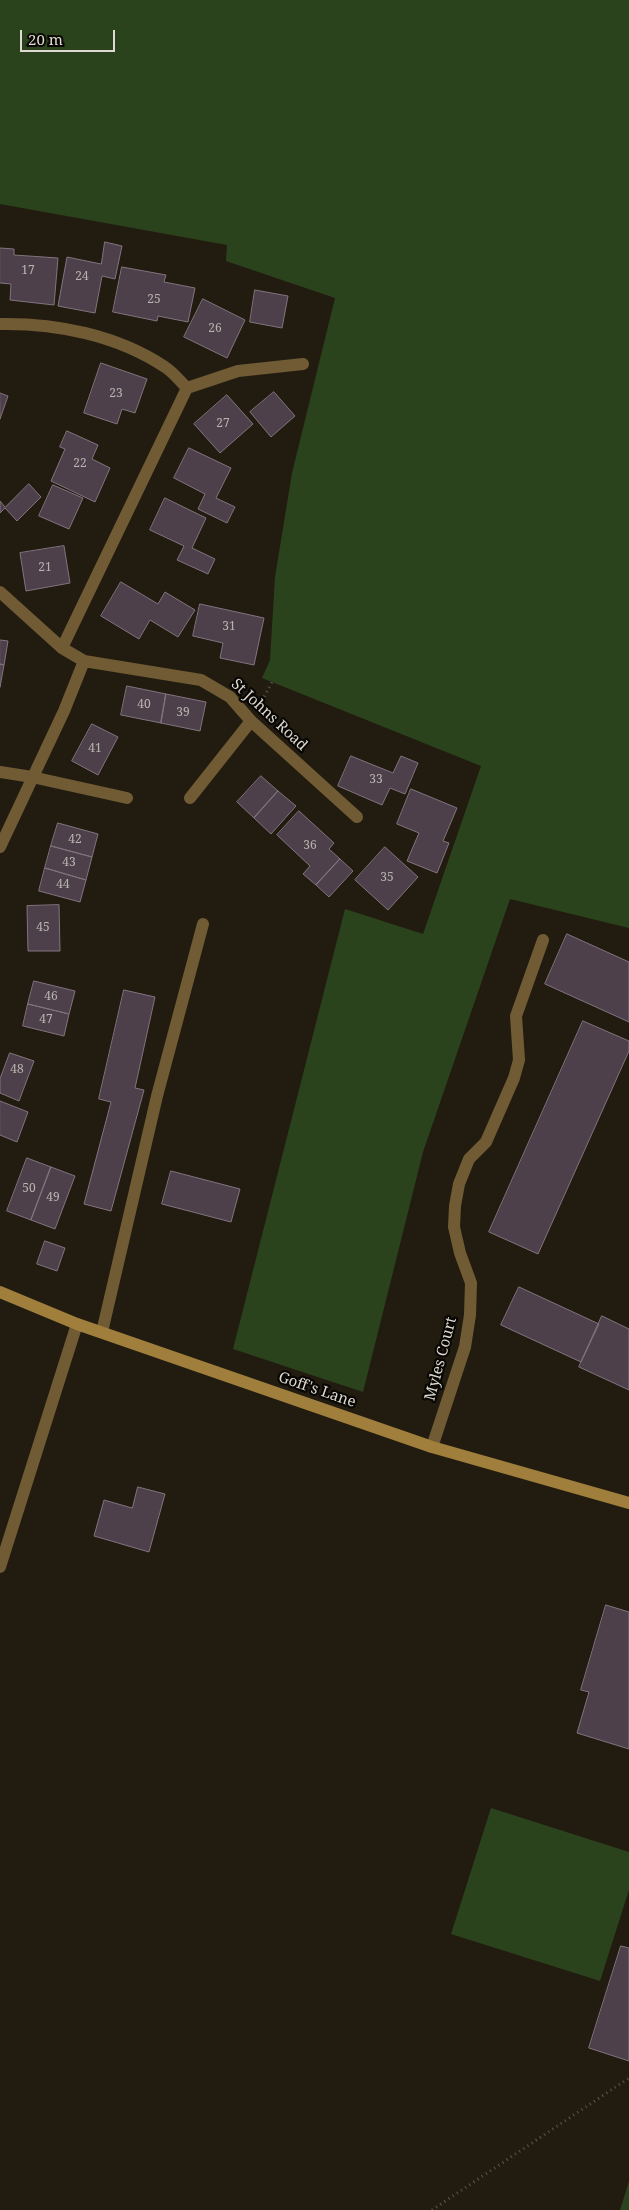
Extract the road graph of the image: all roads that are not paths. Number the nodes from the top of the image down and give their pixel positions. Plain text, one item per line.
1 (0, 324) edge
2 (303, 364) dead end
3 (187, 388) junction
4 (0, 592) edge
5 (62, 648) junction
6 (84, 661) junction
7 (251, 722) junction
8 (0, 772) edge
9 (32, 777) junction
10 (127, 798) dead end
11 (190, 798) dead end
12 (356, 817) dead end
13 (0, 847) edge
14 (203, 924) dead end
15 (543, 940) dead end
16 (0, 1292) edge
17 (77, 1324) junction
18 (102, 1332) junction
19 (432, 1447) junction
20 (629, 1503) edge
21 (0, 1568) edge

1 - 3 street
2 - 3 street
3 - 5 street
4 - 5 street, St Johns Road
5 - 6 street, St Johns Road
6 - 7 street, St Johns Road
6 - 9 street
7 - 11 street
7 - 12 street, St Johns Road
8 - 9 street
9 - 10 street
9 - 13 street
14 - 18 street
15 - 19 street, Myles Court
16 - 17 main road, Goff's Lane
17 - 18 main road, Goff's Lane
17 - 21 street
18 - 19 main road, Goff's Lane
19 - 20 main road, Goff's Lane

